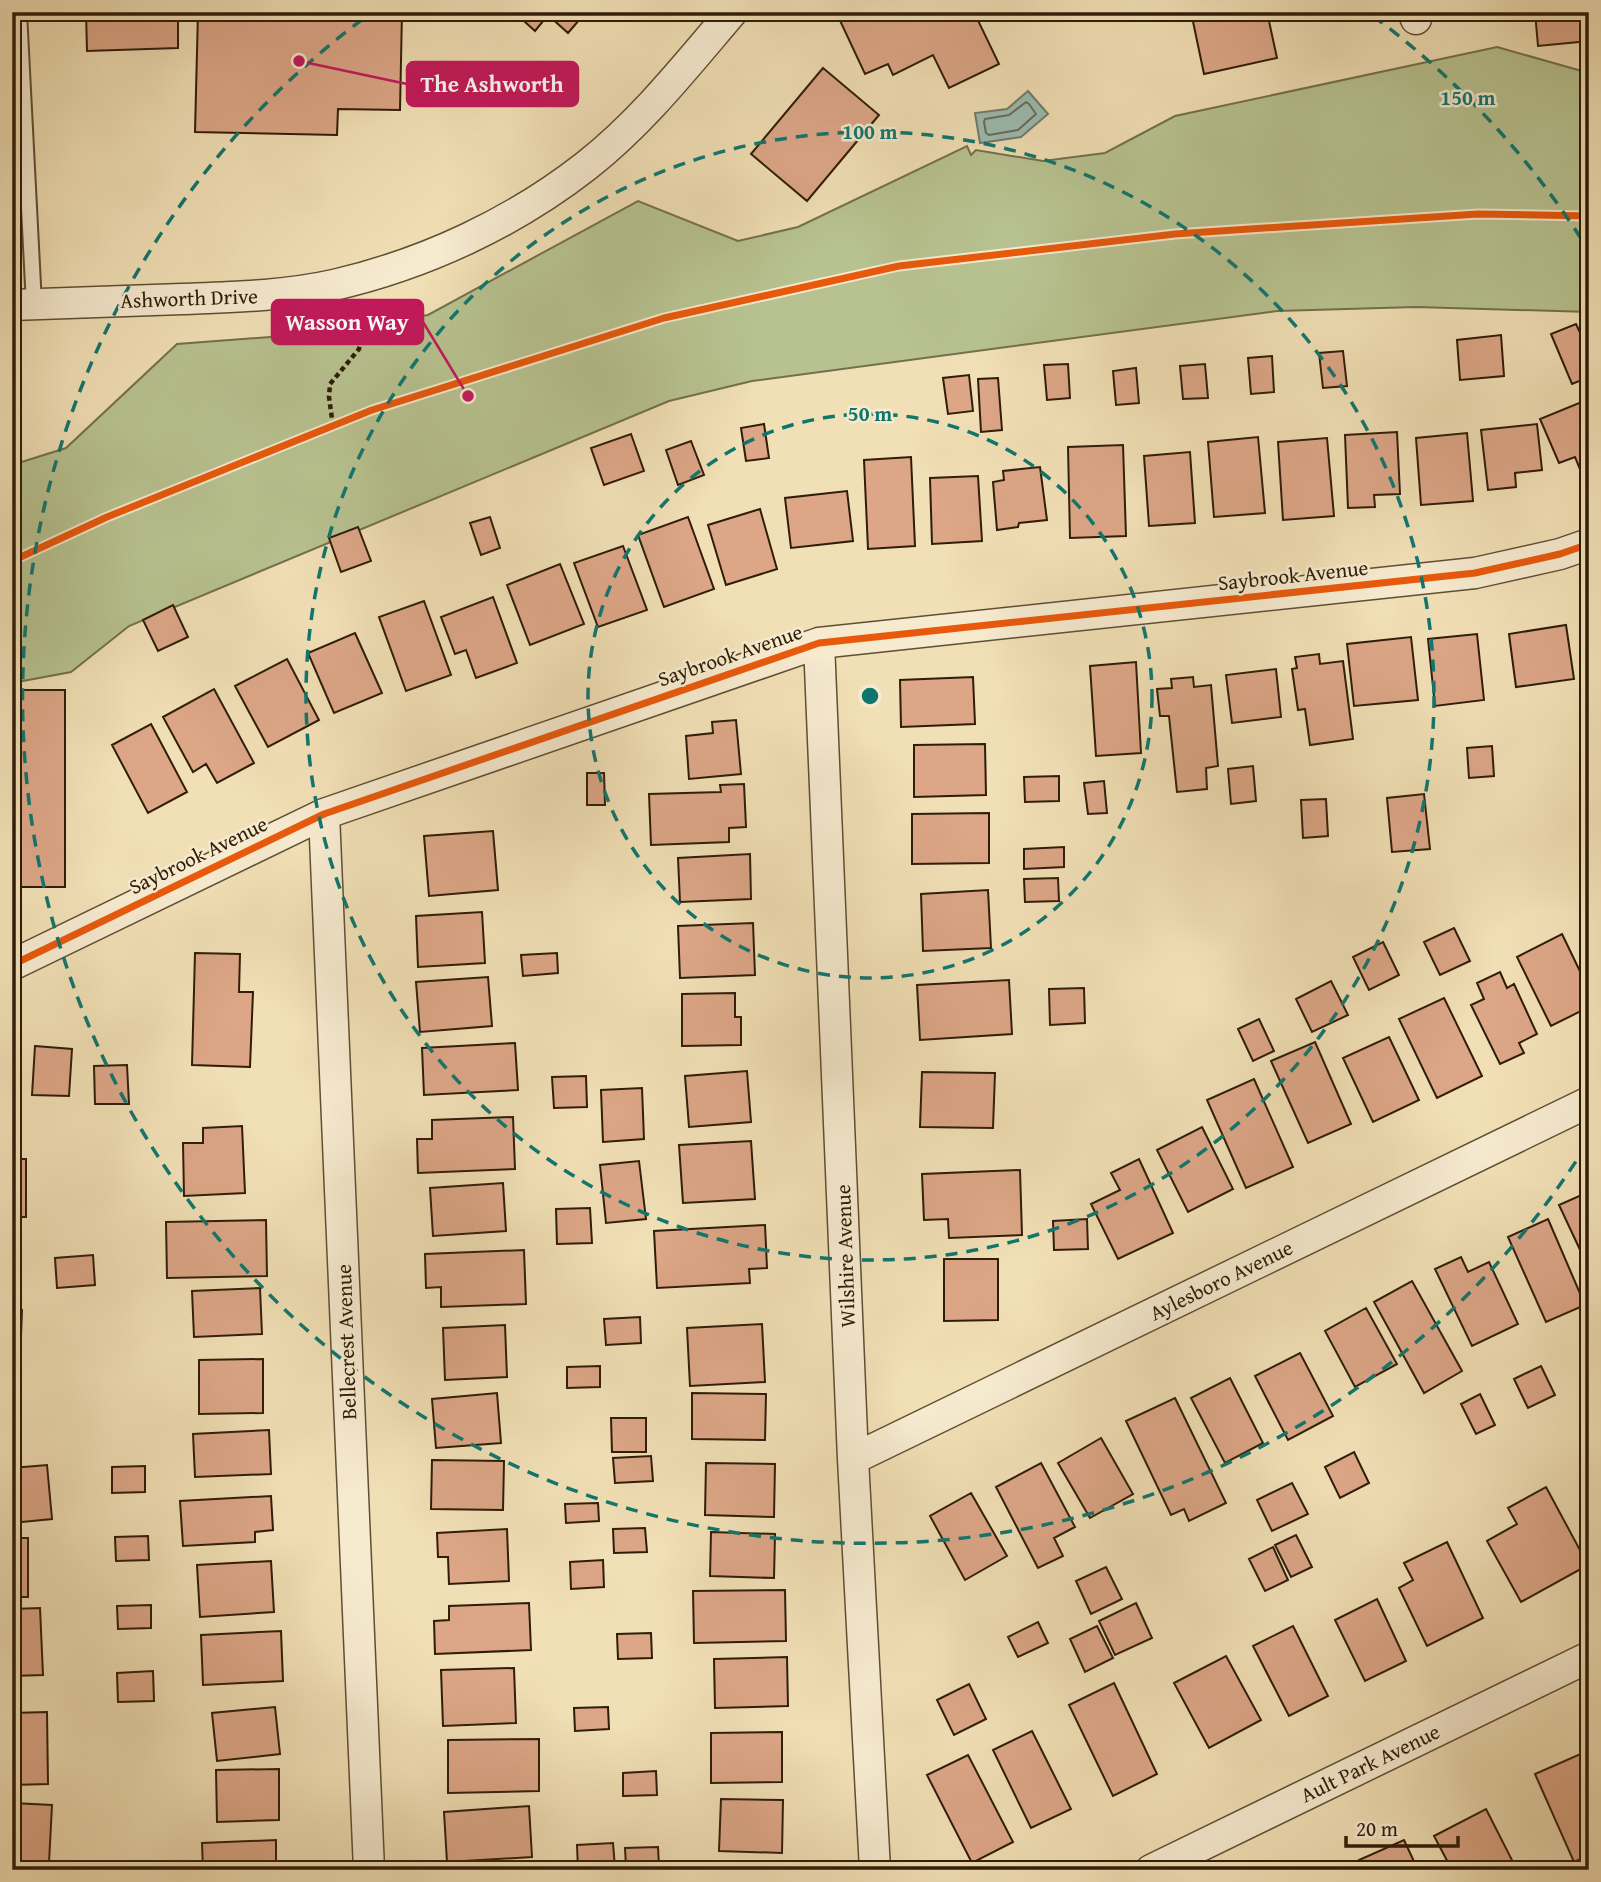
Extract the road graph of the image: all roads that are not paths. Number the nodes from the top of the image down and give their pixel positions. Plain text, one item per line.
1 (19, 12) edge
2 (732, 12) edge
3 (23, 305) edge
4 (1589, 544) edge
5 (819, 643) junction
6 (324, 814) junction
7 (12, 965) edge
8 (1589, 1102) edge
9 (853, 1459) junction
10 (1589, 1657) edge
11 (369, 1870) edge
12 (875, 1870) edge
13 (1151, 1870) edge

1 - 3 lane
2 - 3 street, Ashworth Drive
4 - 5 street, Saybrook Avenue
5 - 6 street, Saybrook Avenue
5 - 9 street, Wilshire Avenue
6 - 7 street, Saybrook Avenue
6 - 11 street, Bellecrest Avenue
8 - 9 street, Aylesboro Avenue
9 - 12 street, Wilshire Avenue
10 - 13 street, Ault Park Avenue

